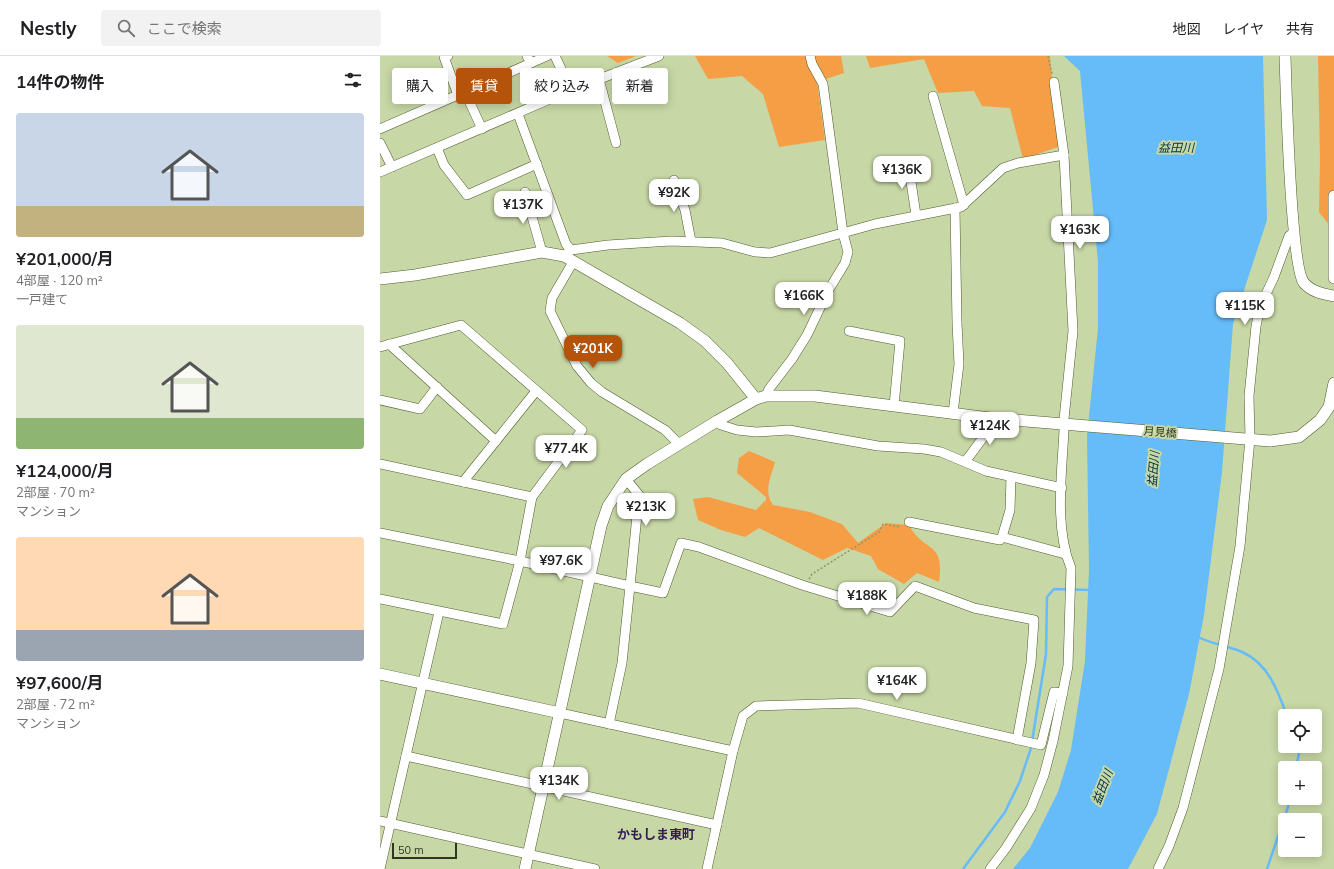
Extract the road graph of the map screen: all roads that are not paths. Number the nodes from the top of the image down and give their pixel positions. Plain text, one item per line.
1 (448, 56) edge
2 (547, 56) edge
3 (555, 56) edge
4 (659, 56) edge
5 (810, 56) edge
6 (1285, 56) edge
7 (529, 59) edge
8 (511, 68) edge
9 (561, 68) edge
10 (604, 77) edge
11 (456, 81) edge
12 (1054, 82) road end
13 (456, 96) edge
14 (933, 96) dead end
15 (604, 98) edge
16 (468, 104) edge
17 (540, 104) edge
18 (518, 114) junction
19 (380, 129) edge
20 (482, 129) junction
21 (380, 143) edge
22 (616, 143) dead end
23 (437, 148) junction
24 (1064, 155) junction
25 (908, 162) dead end
26 (537, 164) junction
27 (392, 167) junction
28 (380, 172) edge
29 (674, 180) dead end
30 (525, 192) dead end
31 (1334, 196) edge
32 (964, 205) junction
33 (955, 208) junction
34 (916, 215) junction
35 (1294, 232) junction
36 (843, 233) junction
37 (691, 241) junction
38 (542, 252) junction
39 (570, 256) junction
40 (1334, 278) edge
41 (380, 279) edge
42 (1334, 296) edge
43 (849, 331) dead end
44 (389, 344) junction
45 (380, 347) edge
46 (1334, 383) edge
47 (437, 388) junction
48 (536, 391) junction
49 (761, 398) junction
50 (380, 400) edge
51 (894, 406) junction
52 (953, 413) junction
53 (990, 418) junction
54 (1064, 419) dead end
55 (717, 421) junction
56 (1064, 430) dead end
57 (1247, 439) junction
58 (496, 441) junction
59 (679, 444) junction
60 (965, 462) junction
61 (380, 464) edge
62 (1011, 477) junction
63 (626, 479) junction
64 (463, 482) junction
65 (1062, 488) junction
66 (532, 497) junction
67 (909, 522) road end
68 (380, 533) edge
69 (1002, 537) junction
70 (1065, 554) junction
71 (520, 561) junction
72 (590, 577) junction
73 (630, 586) junction
74 (380, 599) edge
75 (439, 612) junction
76 (380, 674) edge
77 (422, 683) junction
78 (1063, 693) junction
79 (560, 713) junction
80 (609, 724) junction
81 (1017, 740) junction
82 (733, 751) junction
83 (406, 756) junction
84 (544, 786) junction
85 (380, 821) edge
86 (390, 824) junction
87 (717, 825) junction
88 (529, 854) junction
89 (380, 869) edge
90 (525, 869) edge
91 (595, 869) edge
92 (707, 869) edge
93 (990, 869) edge
94 (1158, 869) edge

1 - 11 street
2 - 7 street
3 - 9 street
4 - 10 street
5 - 36 street
6 - 35 street
7 - 8 street
12 - 24 street
13 - 19 street
14 - 32 street
15 - 22 street
16 - 20 street
17 - 18 street
18 - 20 street
18 - 26 street
20 - 23 street
21 - 27 street
23 - 26 street
23 - 27 street
24 - 32 street
24 - 54 street
25 - 34 street
26 - 39 street
27 - 28 street
29 - 37 street
30 - 38 street
31 - 40 street
32 - 33 street
33 - 34 street
33 - 52 street
34 - 36 street
35 - 42 street
35 - 57 street
36 - 37 street
36 - 49 street
37 - 39 street
38 - 39 street
38 - 41 street
39 - 49 street
39 - 59 street
43 - 51 street
44 - 45 street
44 - 47 street
44 - 48 street
46 - 57 street, 月見橋
47 - 50 street
47 - 58 street
48 - 58 street
48 - 66 street
49 - 51 street, 月見橋
49 - 55 street
51 - 52 street, 月見橋
52 - 53 street, 月見橋
53 - 57 street, 月見橋
53 - 60 street
55 - 59 street
55 - 60 street
56 - 65 street
57 - 94 street
58 - 64 street
59 - 63 street
60 - 62 street
61 - 64 street
62 - 65 street
62 - 69 street
63 - 72 street
63 - 73 street
64 - 66 street
65 - 70 street
66 - 71 street
67 - 69 street
68 - 71 street
69 - 70 street
70 - 78 street
71 - 72 street
71 - 75 street
72 - 73 street
72 - 79 street
73 - 80 street
73 - 81 street
74 - 75 street
75 - 77 street
76 - 77 street
77 - 79 street
77 - 83 street
78 - 81 street
78 - 93 street
79 - 80 street
79 - 84 street
80 - 82 street
81 - 82 street
82 - 87 street
83 - 84 street
83 - 86 street
84 - 87 street
84 - 88 street
85 - 86 street
86 - 88 street
86 - 89 street
87 - 92 street
88 - 90 street
88 - 91 street

